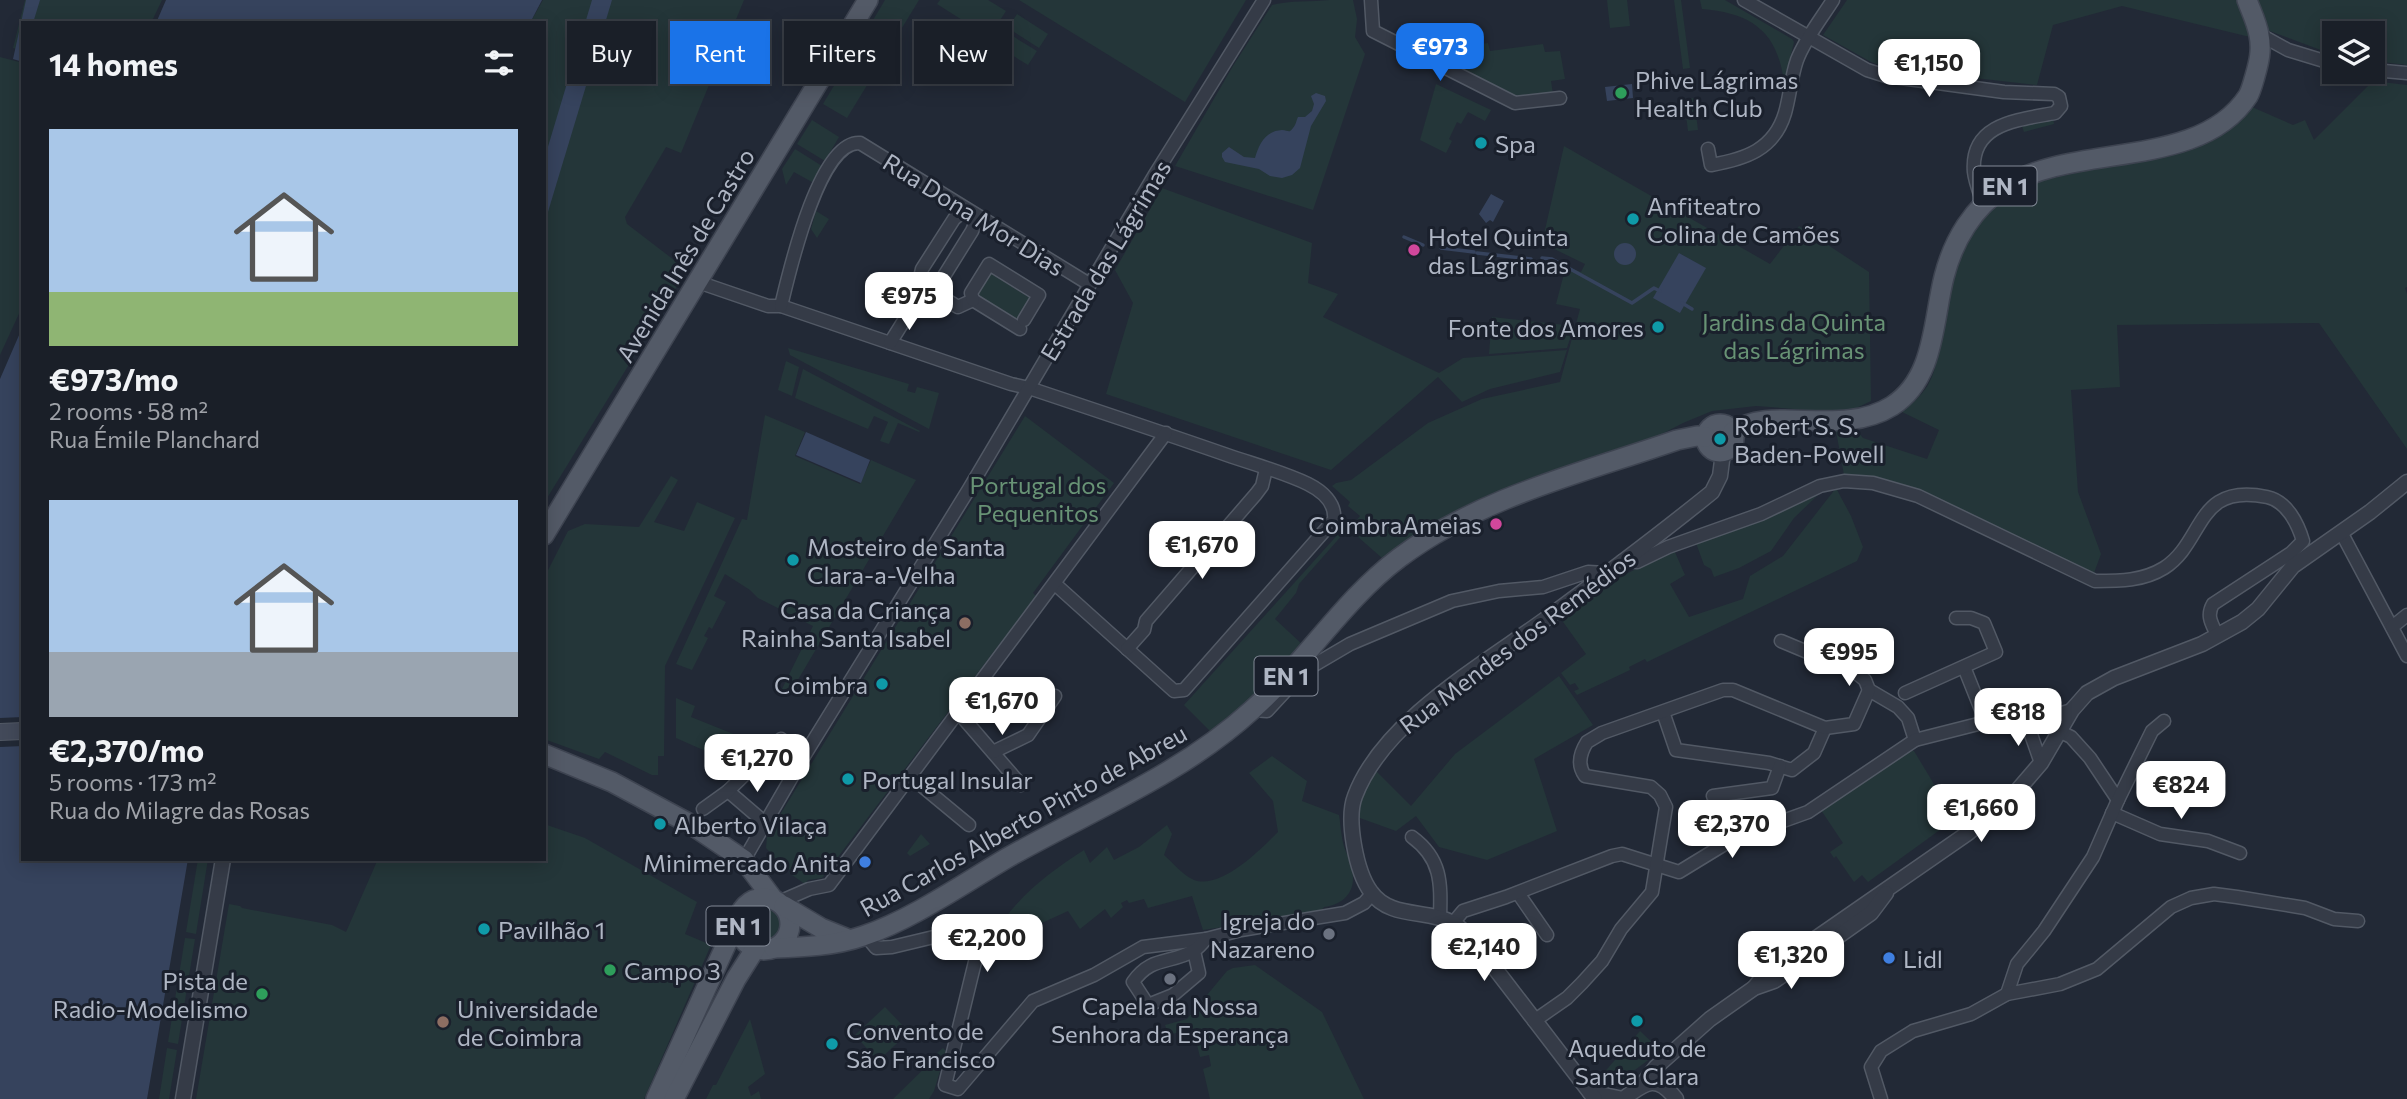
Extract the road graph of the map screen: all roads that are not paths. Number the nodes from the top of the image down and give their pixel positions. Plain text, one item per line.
1 (868, 0) edge
2 (1264, 0) edge
3 (1371, 0) edge
4 (1744, 0) edge
5 (1833, 0) edge
6 (2247, 0) edge
7 (2259, 34) junction
8 (1810, 37) junction
9 (2288, 50) junction
10 (2261, 57) junction
11 (2322, 60) edge
12 (2385, 71) edge
13 (2407, 73) edge
14 (1560, 98) dead end
15 (1708, 149) dead end
16 (1983, 203) junction
17 (972, 213) junction
18 (698, 282) junction
19 (1089, 284) junction
20 (925, 287) junction
21 (973, 300) junction
22 (781, 306) junction
23 (890, 343) junction
24 (1029, 388) junction
25 (1733, 432) junction
26 (1166, 433) junction
27 (1706, 436) junction
28 (1723, 453) junction
29 (1266, 469) junction
30 (2407, 482) edge
31 (546, 532) edge
32 (2342, 532) junction
33 (1622, 561) junction
34 (1606, 573) junction
35 (1055, 584) junction
36 (2407, 615) edge
37 (1956, 618) dead end
38 (2392, 627) junction
39 (2217, 635) junction
40 (1781, 641) dead end
41 (1127, 649) junction
42 (2407, 656) edge
43 (1964, 667) junction
44 (1869, 690) junction
45 (1905, 693) dead end
46 (1055, 696) dead end
47 (1253, 710) junction
48 (2072, 710) junction
49 (958, 712) junction
50 (1663, 712) junction
51 (2164, 721) dead end
52 (1986, 722) junction
53 (2033, 722) junction
54 (1825, 728) junction
55 (0, 732) edge
56 (21, 732) edge
57 (2057, 734) junction
58 (1915, 740) junction
59 (993, 752) junction
60 (546, 755) edge
61 (804, 756) junction
62 (2040, 762) junction
63 (1786, 768) junction
64 (911, 777) junction
65 (1021, 785) dead end
66 (728, 791) junction
67 (1713, 796) dead end
68 (2118, 800) junction
69 (703, 809) dead end
70 (2112, 813) junction
71 (764, 822) junction
72 (969, 825) dead end
73 (1412, 837) dead end
74 (2240, 853) dead end
75 (739, 857) junction
76 (223, 861) edge
77 (1656, 866) junction
78 (1518, 893) junction
79 (1372, 894) junction
80 (779, 903) junction
81 (741, 912) junction
82 (1446, 920) junction
83 (2358, 922) dead end
84 (1547, 935) dead end
85 (857, 937) junction
86 (1206, 939) junction
87 (764, 949) junction
88 (1194, 951) junction
89 (2007, 994) junction
90 (1534, 1021) junction
91 (1671, 1055) junction
92 (1642, 1085) junction
93 (1671, 1093) edge
94 (1592, 1096) edge
95 (183, 1099) edge
96 (656, 1099) edge
97 (674, 1099) edge
98 (1623, 1099) edge
99 (1881, 1099) edge

1 - 18 main road, Avenida Inês de Castro
2 - 19 street, Estrada das Lágrimas
3 - 14 street
4 - 8 street
5 - 8 street
6 - 7 main road, EN 1
7 - 9 street
7 - 10 main road, EN 1
8 - 15 street
8 - 16 street
9 - 10 street
9 - 11 street
10 - 16 main road, EN 1
12 - 13 street
16 - 25 main road, EN 1
17 - 19 street, Rua Dona Mor Dias
17 - 20 street
17 - 20 street
17 - 22 street, Rua Dona Mor Dias
18 - 22 street
18 - 31 main road, Avenida Inês de Castro
19 - 24 street, Estrada das Lágrimas
20 - 21 street
20 - 23 street
21 - 21 street
22 - 23 street
23 - 24 street
24 - 26 street
24 - 61 street, Estrada das Lágrimas
25 - 27 main road, EN 1
25 - 28 main road
26 - 29 street
26 - 35 street
27 - 28 main road
27 - 47 main road, Rua Carlos Alberto Pinto de Abreu / EN 1
28 - 33 street, Rua Mendes dos Remédios
29 - 41 street
29 - 41 street
30 - 32 street
32 - 38 street
32 - 39 street
33 - 34 street, Rua Mendes dos Remédios
33 - 39 street
34 - 47 street
34 - 79 street, Rua Mendes dos Remédios
35 - 41 street
35 - 49 street
36 - 38 street
37 - 43 street
38 - 42 street
39 - 48 street
40 - 44 street
43 - 45 street
43 - 52 street
44 - 54 street
44 - 58 street
46 - 59 street
47 - 85 main road, Rua Carlos Alberto Pinto de Abreu / EN 1
48 - 53 street
48 - 57 street
49 - 59 street
49 - 64 street
50 - 54 street
50 - 63 street
50 - 77 street
51 - 68 street
52 - 53 street
52 - 58 street
53 - 57 street
53 - 62 street
54 - 63 street
55 - 56 main road
57 - 62 street
57 - 68 street
58 - 77 street
59 - 65 street
60 - 75 main road
61 - 66 street
61 - 71 street, Estrada das Lágrimas
62 - 91 street
63 - 67 street
64 - 72 street
64 - 80 street
66 - 69 street
66 - 71 street
68 - 70 street
70 - 74 street
70 - 89 street
71 - 75 street, Estrada das Lágrimas
73 - 82 street
75 - 80 main road
75 - 81 main road
76 - 95 street
77 - 78 street
77 - 90 street
78 - 82 street
78 - 84 street
79 - 82 street
79 - 86 street
80 - 81 main road, EN 1
80 - 85 main road, EN 1
80 - 87 main road, EN 1
81 - 87 main road, EN 1
81 - 96 main road
82 - 90 street
83 - 89 street
85 - 86 street
85 - 87 main road, EN 1
86 - 88 street
87 - 97 main road
88 - 88 street
89 - 99 street
90 - 94 street
91 - 92 street
91 - 93 street
92 - 93 street
92 - 98 street
94 - 98 street

